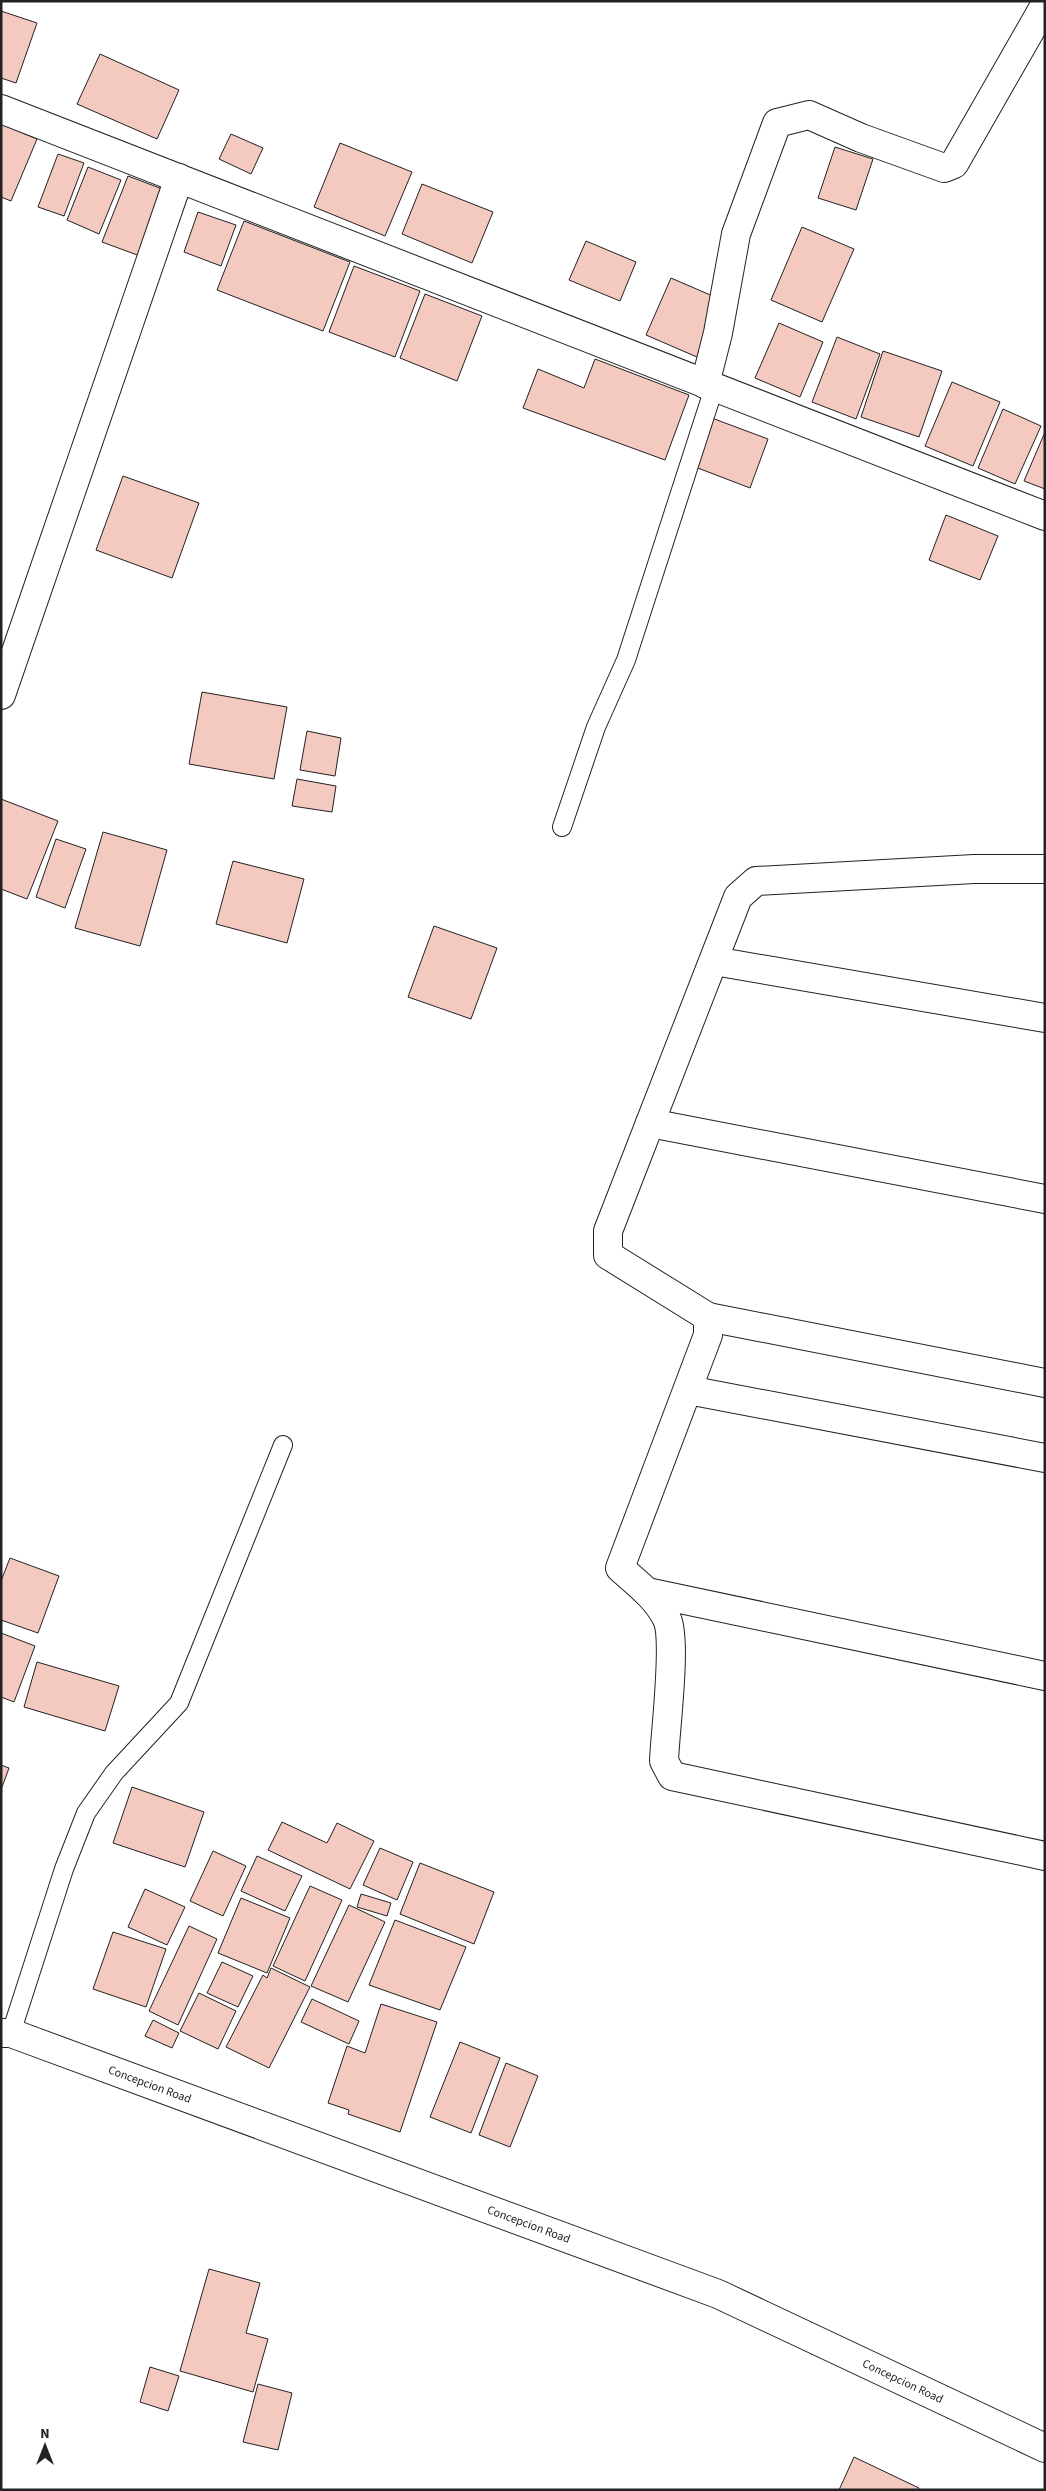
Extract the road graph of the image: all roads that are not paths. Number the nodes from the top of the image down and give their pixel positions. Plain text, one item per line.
1 (1045, 5) edge
2 (1, 109) edge
3 (178, 178) junction
4 (710, 386) junction
5 (1045, 516) edge
6 (1, 695) edge
7 (562, 827) dead end
8 (1045, 869) edge
9 (714, 961) junction
10 (1045, 1018) edge
11 (650, 1123) junction
12 (1045, 1199) edge
13 (708, 1317) junction
14 (1045, 1383) edge
15 (688, 1390) junction
16 (283, 1445) dead end
17 (1045, 1458) edge
18 (647, 1592) junction
19 (1045, 1676) edge
20 (1045, 1856) edge
21 (6, 2033) edge
22 (1045, 2448) edge

1 - 4 street
2 - 3 street
3 - 4 street
3 - 6 street
4 - 5 street
4 - 7 lane
8 - 9 street
9 - 10 street
9 - 11 street
11 - 12 street
11 - 13 street
13 - 14 street
13 - 15 street
15 - 17 street
15 - 18 street
16 - 21 lane
18 - 19 street
18 - 20 street
21 - 22 street, Concepcion Road

